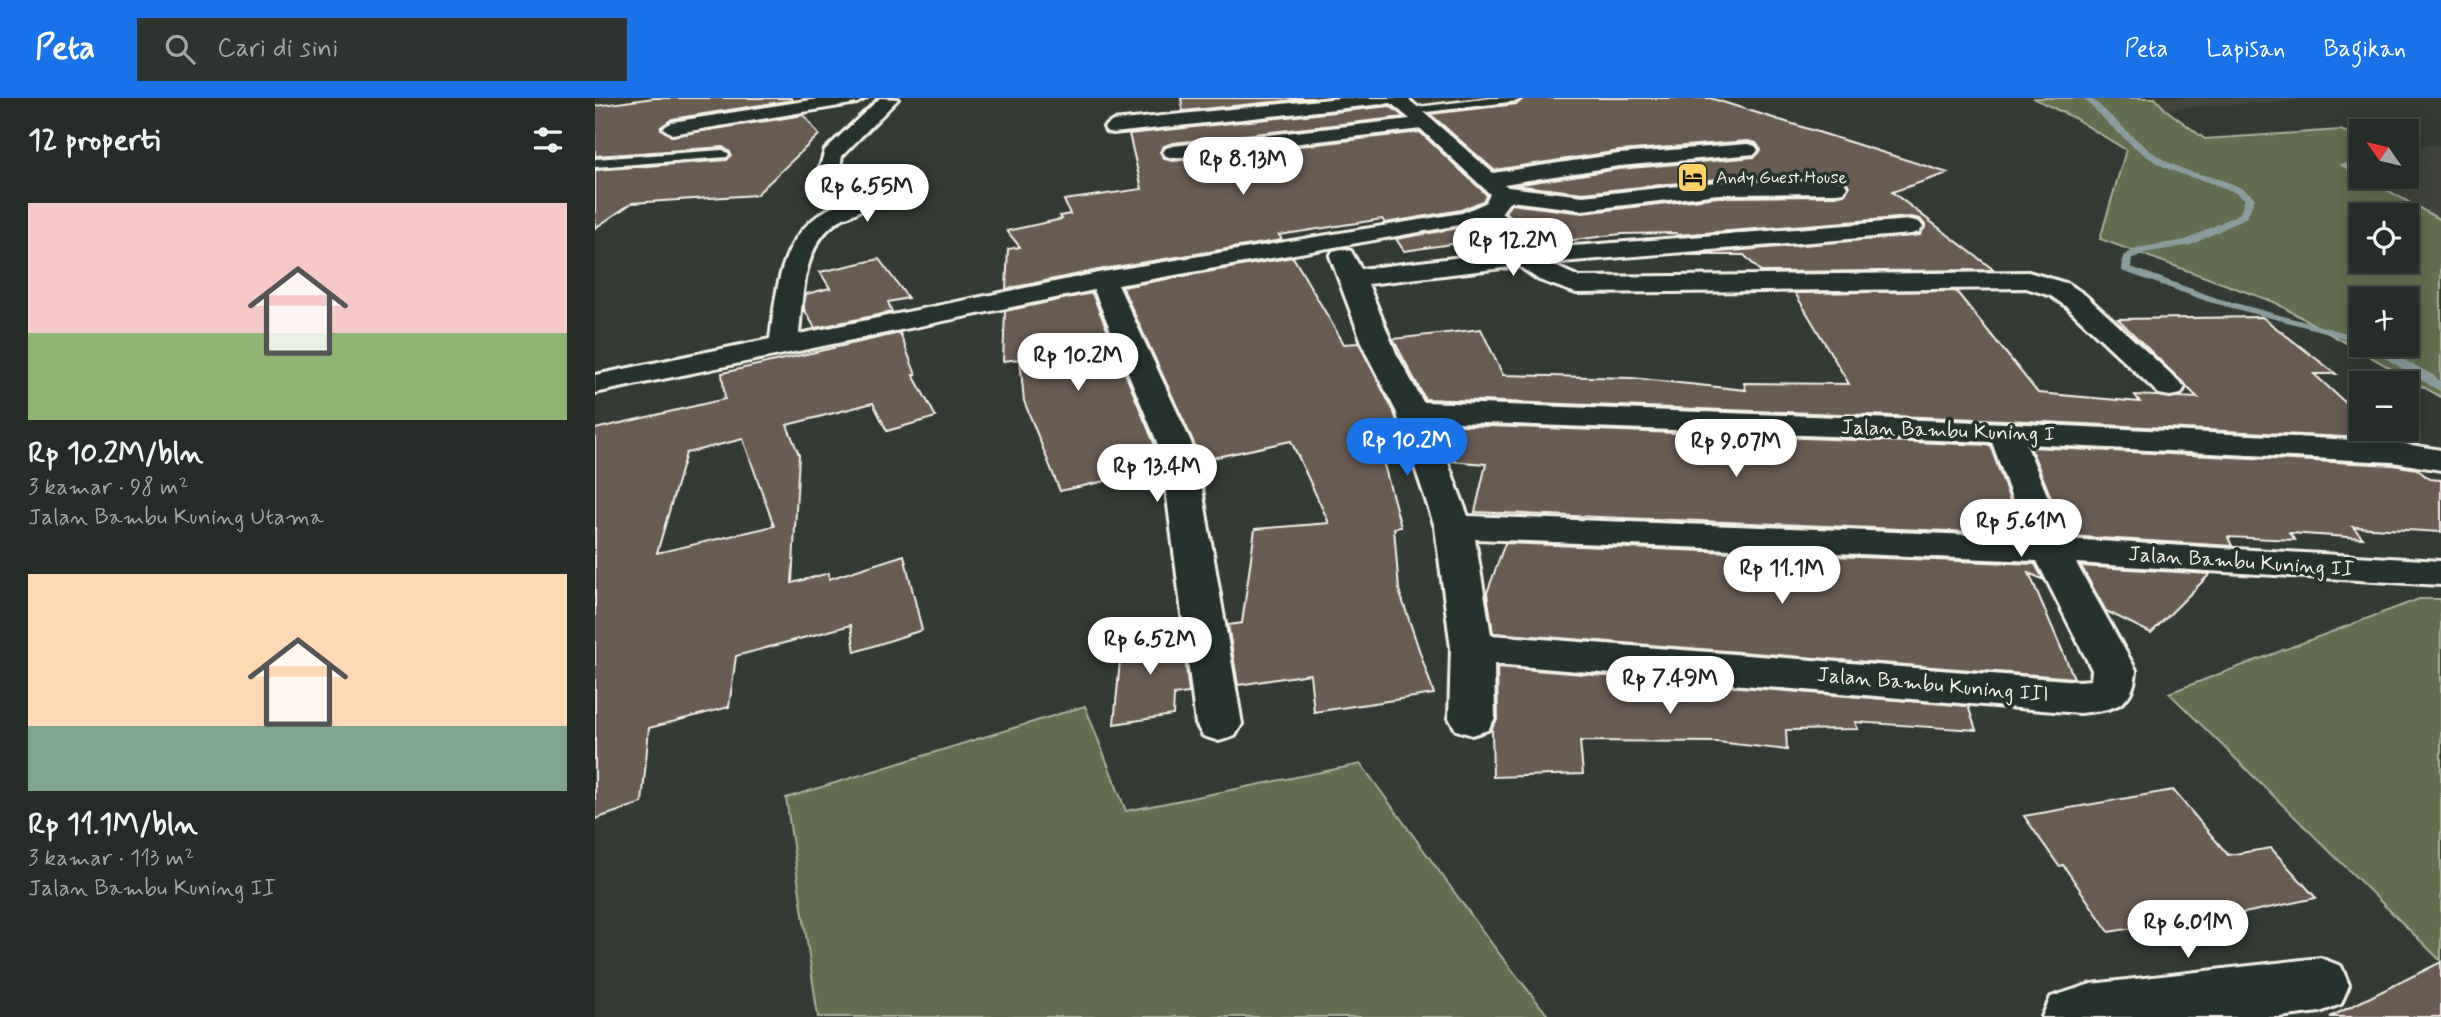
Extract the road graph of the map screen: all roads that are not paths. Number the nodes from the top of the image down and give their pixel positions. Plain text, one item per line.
1 (857, 98) edge
2 (1517, 98) edge
3 (889, 99) edge
4 (1405, 107) edge
5 (1113, 127) dead end
6 (672, 128) dead end
7 (1748, 150) dead end
8 (1173, 152) dead end
9 (723, 154) dead end
10 (595, 163) edge
11 (1836, 187) dead end
12 (1492, 196) junction
13 (1911, 228) dead end
14 (1335, 242) junction
15 (1524, 258) junction
16 (1353, 278) junction
17 (1103, 280) junction
18 (784, 344) junction
19 (595, 384) edge
20 (2169, 387) dead end
21 (1412, 411) junction
22 (2005, 433) junction
23 (2441, 460) edge
24 (1454, 527) junction
25 (2050, 550) junction
26 (2441, 573) edge
27 (1472, 648) junction
28 (1472, 718) dead end
29 (1219, 724) dead end
30 (2320, 985) dead end
31 (2072, 1017) edge

1 - 6 street
2 - 4 lane
3 - 18 street
4 - 5 street
4 - 8 street
4 - 12 street
7 - 12 street
9 - 10 lane
11 - 12 street
12 - 14 street
12 - 15 street
13 - 15 street
14 - 16 street
14 - 17 street
15 - 16 street
15 - 20 street
16 - 21 street
17 - 18 street
17 - 29 street
18 - 19 street
21 - 22 street, Jalan Bambu Kuning I
21 - 24 street
22 - 23 street, Jalan Bambu Kuning I
22 - 25 street, Jalan Bambu Kuning III
24 - 25 street, Jalan Bambu Kuning II
24 - 27 street
25 - 26 street, Jalan Bambu Kuning II
25 - 27 street, Jalan Bambu Kuning III
27 - 28 street
30 - 31 street

